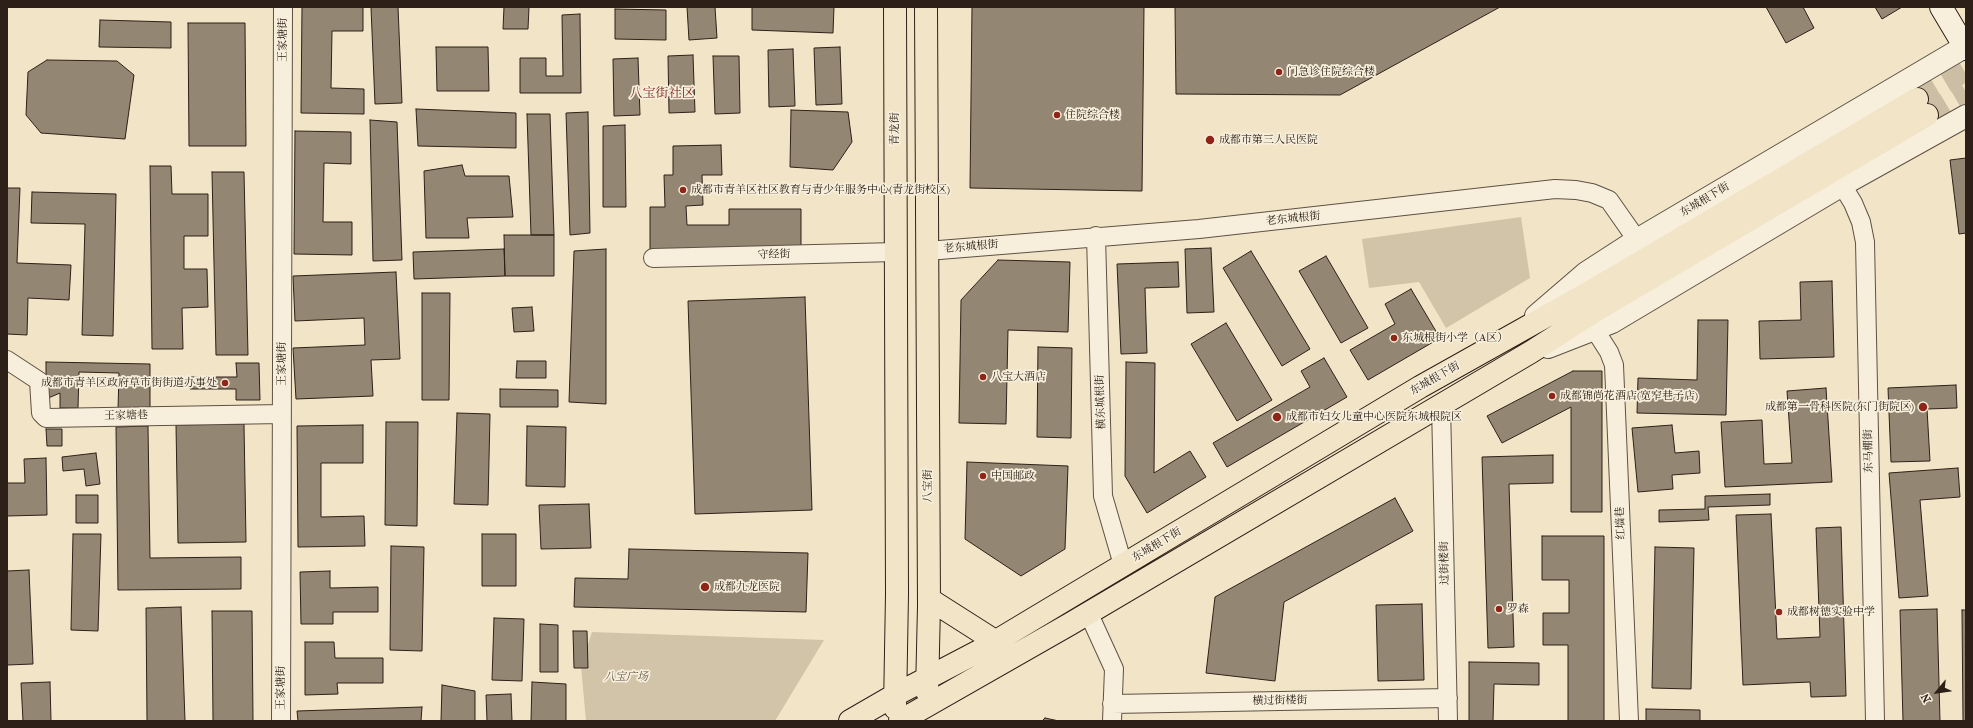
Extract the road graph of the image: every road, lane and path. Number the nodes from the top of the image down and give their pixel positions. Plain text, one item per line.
1 (284, 7) edge
2 (895, 7) edge
3 (926, 7) edge
4 (1941, 7) edge
5 (1966, 47) edge
6 (1966, 116) edge
7 (1842, 185) junction
8 (1096, 236) junction
9 (1637, 240) junction
10 (927, 250) junction
11 (896, 252) junction
12 (653, 258) dead end
13 (1595, 330) junction
14 (1517, 332) junction
15 (1531, 352) junction
16 (7, 360) edge
17 (1441, 405) junction
18 (282, 414) junction
19 (1123, 565) junction
20 (929, 598) junction
21 (1088, 612) junction
22 (995, 641) junction
23 (926, 679) junction
24 (895, 695) junction
25 (1448, 698) junction
26 (928, 712) edge
27 (1112, 712) edge
28 (281, 721) edge
29 (850, 721) edge
30 (895, 721) edge
31 (900, 721) edge
32 (1448, 721) edge
33 (1630, 721) edge
34 (1875, 721) edge

1 - 18 street, 王家塘街
2 - 11 main road, 青龙街
3 - 10 main road
4 - 5 street
5 - 9 street, 东城根下街
6 - 7 street, 东城根下街
7 - 13 street, 东城根下街
7 - 34 street, 东马棚街
8 - 9 street, 老东城根街
8 - 10 street, 老东城根街
8 - 19 street, 横东城根街
9 - 14 street, 东城根下街
10 - 20 main road, 八宝街
11 - 12 street, 守经街
11 - 24 main road
13 - 15 street, 东城根下街
13 - 33 street, 红墙巷
14 - 15 main road
14 - 19 main road, 东城根下街
15 - 17 main road, 东城根下街
16 - 18 street, 王家塘巷
17 - 21 main road, 东城根下街
17 - 25 street, 过街楼街
18 - 28 street, 王家塘街
19 - 22 main road, 东城根下街
20 - 22 main road
20 - 23 main road, 八宝街
21 - 26 main road, 东城根下街
21 - 27 street
22 - 23 main road, 东城根下街
23 - 24 main road, 东城根下街
23 - 26 main road, 八宝街
24 - 29 main road, 东城根下街
24 - 30 main road
25 - 27 street, 横过街楼街
25 - 32 street, 过街楼街
26 - 31 main road, 东城根下街

